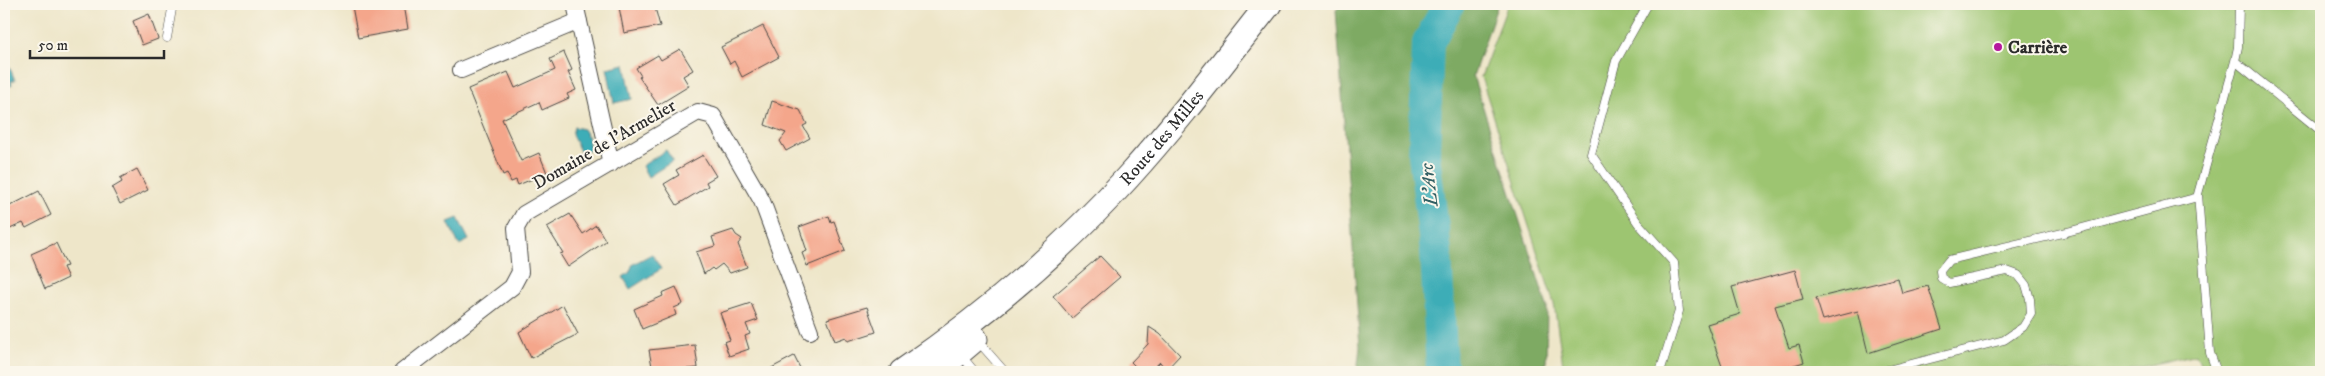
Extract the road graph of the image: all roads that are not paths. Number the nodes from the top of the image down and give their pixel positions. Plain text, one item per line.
1 (171, 4) edge
2 (575, 4) edge
3 (1269, 4) edge
4 (1648, 4) edge
5 (2239, 4) edge
6 (579, 21) junction
7 (167, 38) dead end
8 (2235, 60) junction
9 (461, 70) dead end
10 (2321, 131) edge
11 (611, 164) junction
12 (2198, 197) junction
13 (810, 331) dead end
14 (962, 339) junction
15 (402, 372) edge
16 (902, 372) edge
17 (936, 372) edge
18 (975, 372) edge
19 (1005, 372) edge
20 (1660, 372) edge
21 (1880, 372) edge
22 (2217, 372) edge

1 - 7 lane
2 - 6 street
3 - 14 main road, Route des Milles
4 - 20 lane
5 - 8 lane
6 - 9 street
6 - 11 street
8 - 10 lane
8 - 12 lane
11 - 13 street, Domaine de l'Armelier
11 - 15 street, Domaine de l'Armelier
12 - 21 lane
12 - 22 lane
14 - 16 main road, Route des Milles
14 - 17 main road, Route des Milles
14 - 18 lane
14 - 19 lane

